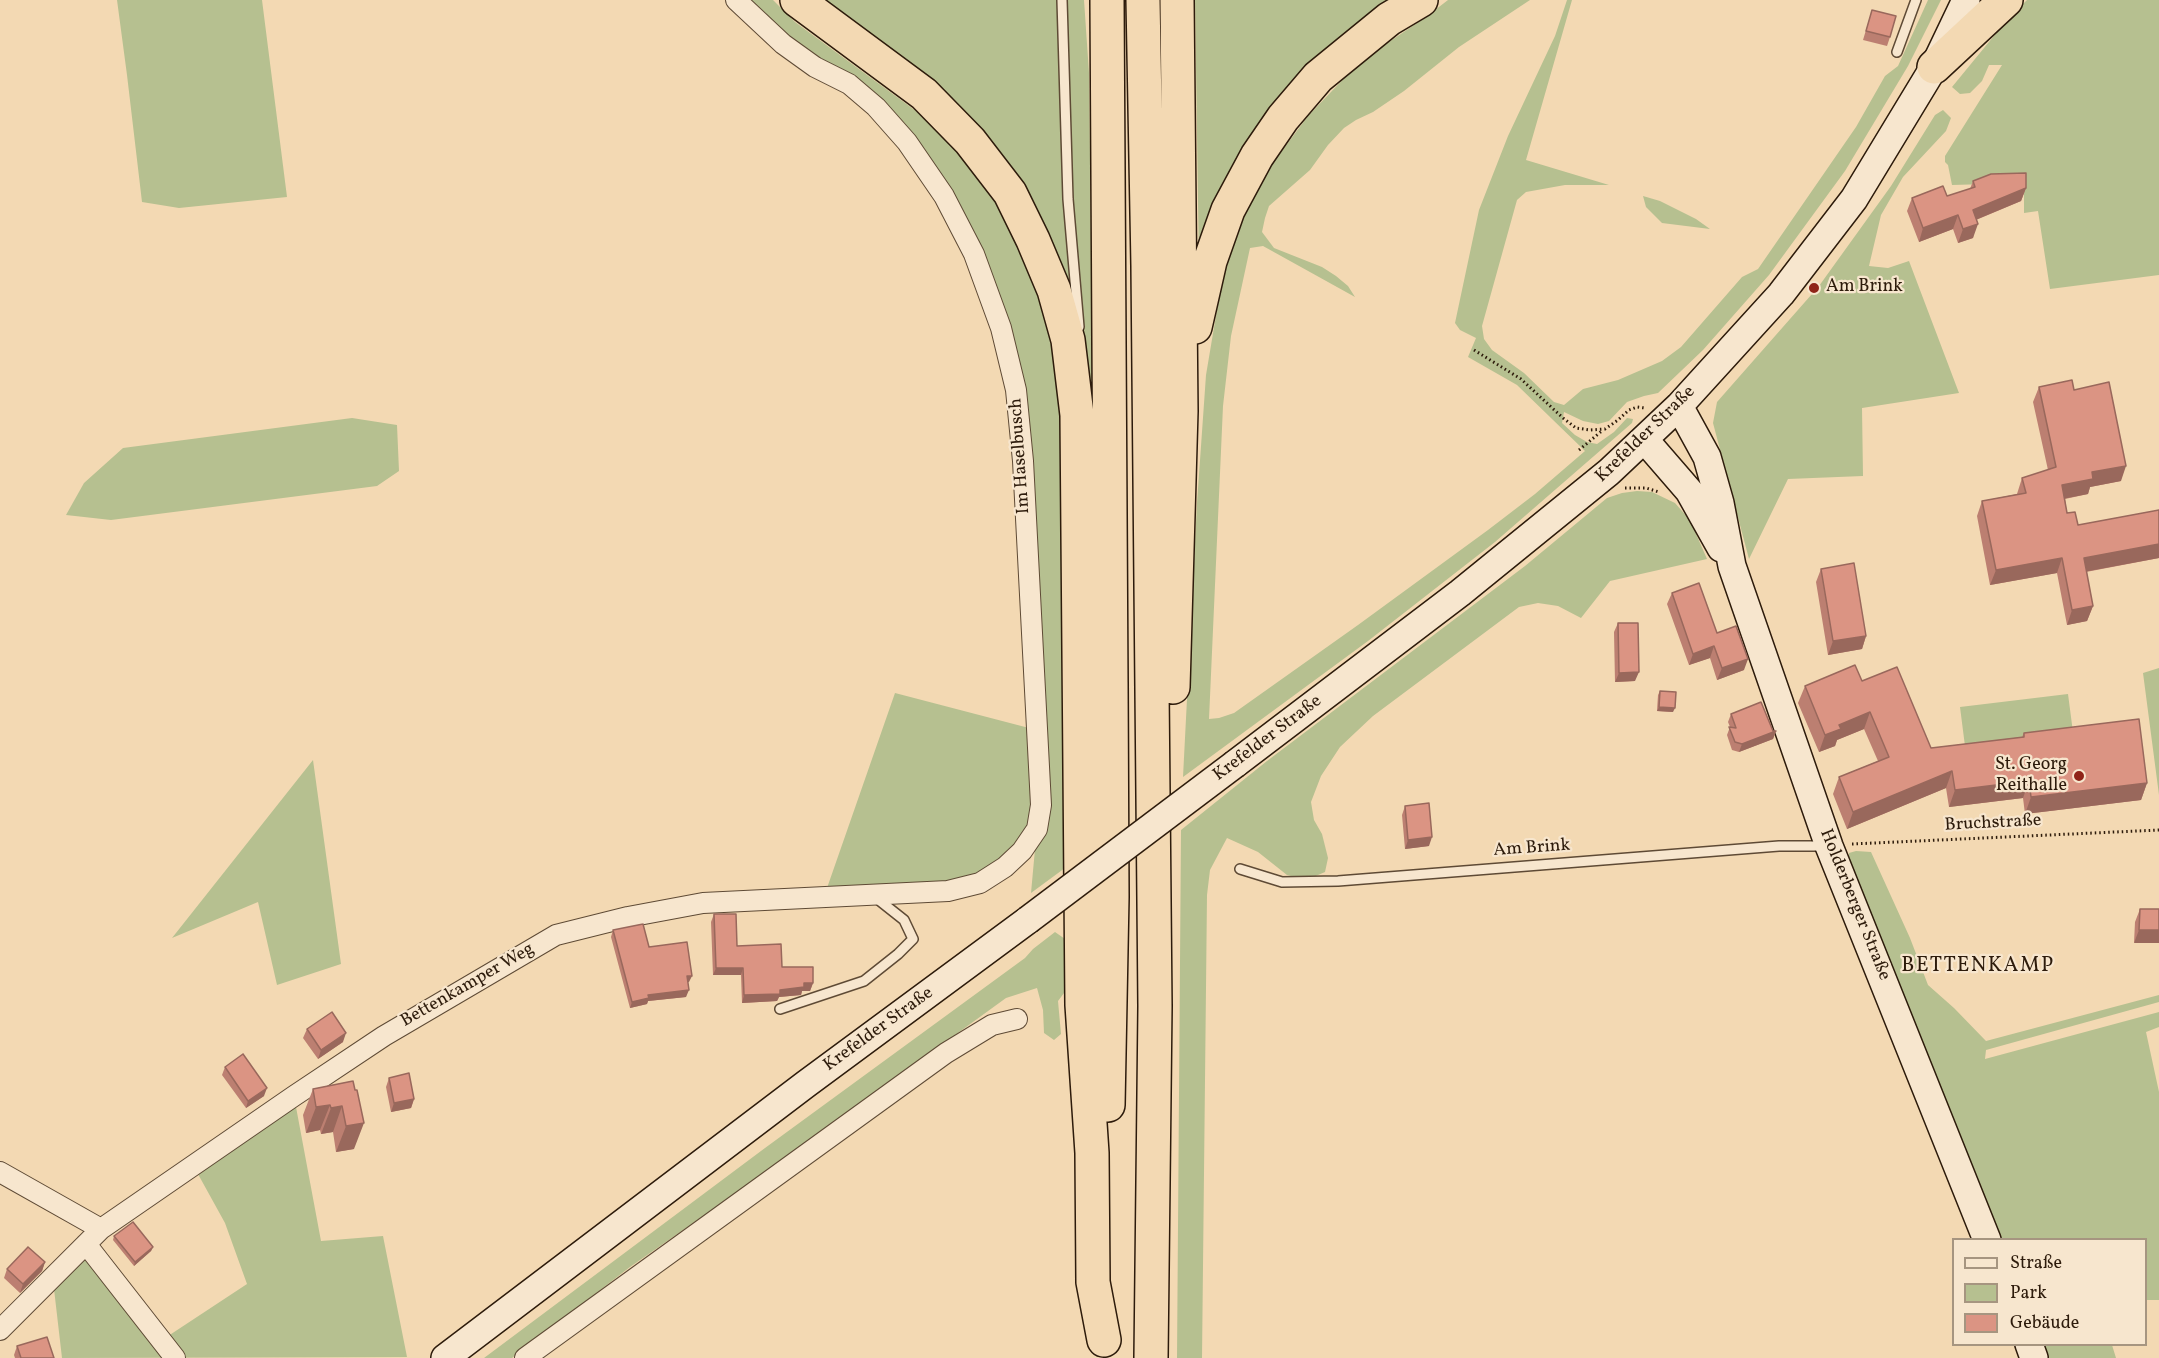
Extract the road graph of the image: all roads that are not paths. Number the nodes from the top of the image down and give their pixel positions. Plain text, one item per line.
1 (736, 0) edge
2 (796, 0) edge
3 (1062, 0) edge
4 (1091, 0) edge
5 (1107, 0) edge
6 (1143, 0) edge
7 (1178, 0) edge
8 (1421, 0) edge
9 (1916, 0) edge
10 (1966, 0) edge
11 (2006, 0) edge
12 (1897, 51) dead end
13 (1934, 67) junction
14 (1109, 178) junction
15 (1080, 333) dead end
16 (1080, 352) dead end
17 (1077, 415) junction
18 (1662, 422) junction
19 (1732, 566) junction
20 (1178, 568) junction
21 (1829, 846) junction
22 (1240, 870) dead end
23 (872, 895) junction
24 (1155, 1006) junction
25 (780, 1009) dead end
26 (1017, 1020) dead end
27 (0, 1172) edge
28 (101, 1229) junction
29 (1987, 1238) edge
30 (86, 1244) junction
31 (0, 1330) edge
32 (1104, 1349) edge
33 (175, 1358) edge
34 (445, 1358) edge
35 (525, 1358) edge
36 (1151, 1358) edge

1 - 23 street, Im Haselbusch
2 - 17 highway
3 - 15 lane
4 - 14 highway
5 - 14 highway
6 - 24 highway
7 - 20 highway
8 - 20 highway
9 - 12 lane
10 - 13 main road, Krefelder Straße
11 - 13 highway
13 - 18 main road, Krefelder Straße
14 - 32 highway
16 - 17 lane
17 - 32 highway
18 - 19 main road, Holderberger Straße
18 - 19 main road, Holderberger Straße
18 - 34 main road, Krefelder Straße, bridge
19 - 21 main road, Holderberger Straße
20 - 24 highway
21 - 22 lane, Am Brink
21 - 29 main road, Holderberger Straße
23 - 25 lane
23 - 28 street, Bettenkamper Weg
24 - 36 highway
26 - 35 street
27 - 28 street
28 - 30 street, Bettenkamper Weg
30 - 31 street, Bettenkamper Weg
30 - 33 street

